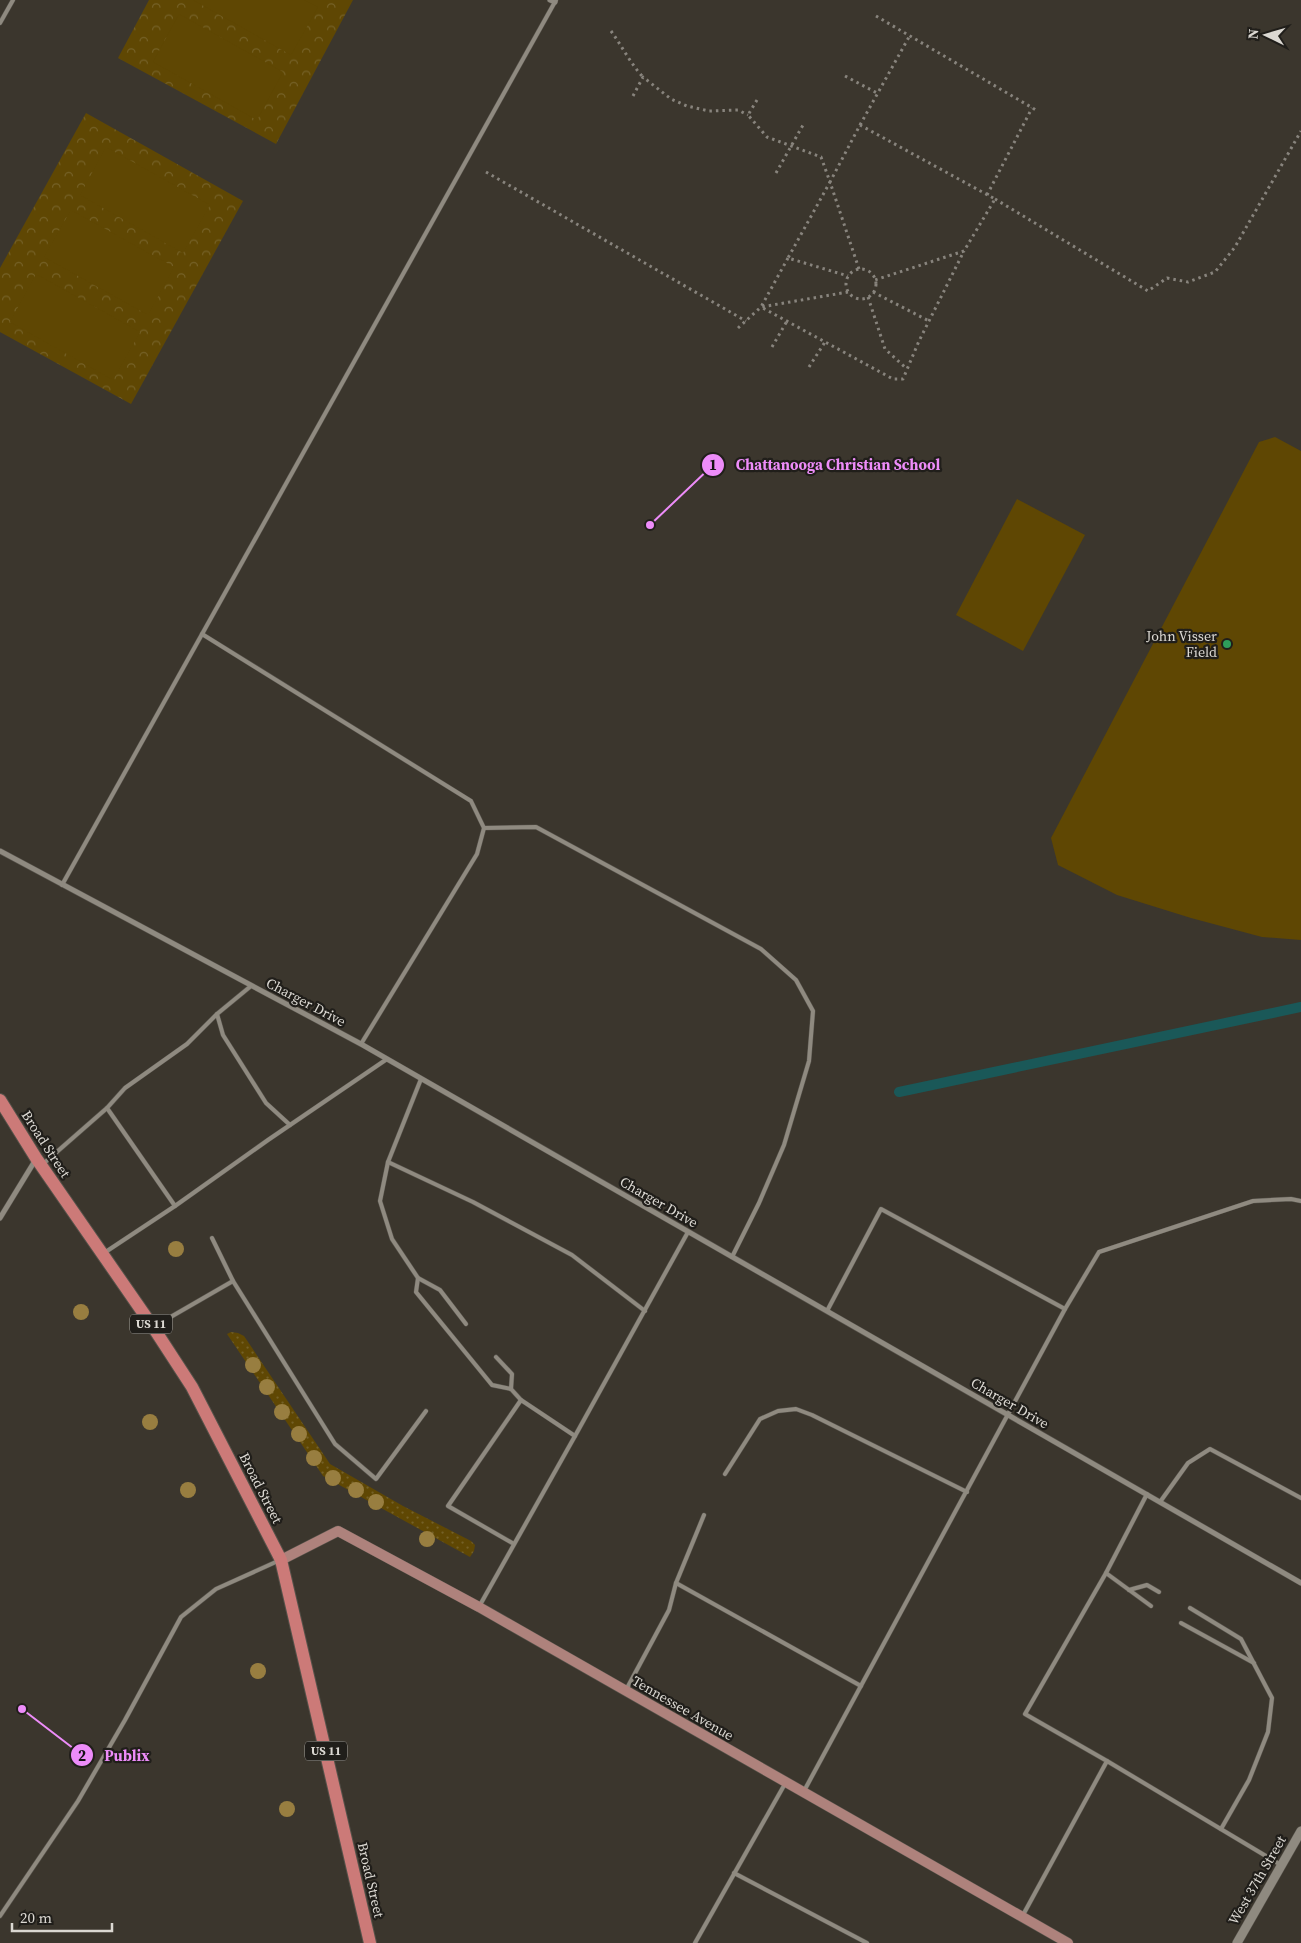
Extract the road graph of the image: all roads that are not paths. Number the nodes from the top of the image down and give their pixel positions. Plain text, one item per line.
1 (13, 0) edge
2 (554, 1) edge
3 (0, 23) edge
4 (202, 634) junction
5 (484, 828) junction
6 (0, 851) edge
7 (62, 885) junction
8 (251, 986) junction
9 (217, 1014) junction
10 (361, 1044) junction
11 (387, 1060) junction
12 (421, 1079) junction
13 (0, 1100) edge
14 (107, 1108) junction
15 (290, 1125) junction
16 (39, 1162) junction
17 (388, 1162) junction
18 (1301, 1201) edge
19 (175, 1206) junction
20 (0, 1218) edge
21 (688, 1232) junction
22 (212, 1238) dead end
23 (102, 1254) junction
24 (732, 1257) junction
25 (418, 1278) junction
26 (233, 1280) junction
27 (1065, 1309) junction
28 (645, 1311) junction
29 (827, 1312) junction
30 (466, 1324) dead end
31 (153, 1327) junction
32 (496, 1357) dead end
33 (511, 1389) junction
34 (521, 1400) junction
35 (426, 1411) dead end
36 (1008, 1416) junction
37 (575, 1436) junction
38 (725, 1474) dead end
39 (967, 1492) junction
40 (1146, 1494) junction
41 (1301, 1498) edge
42 (1160, 1502) junction
43 (704, 1515) dead end
44 (514, 1544) junction
45 (281, 1560) junction
46 (1106, 1573) junction
47 (676, 1583) junction
48 (1301, 1583) edge
49 (1129, 1590) junction
50 (1159, 1592) dead end
51 (1151, 1606) dead end
52 (479, 1607) junction
53 (1190, 1608) dead end
54 (1182, 1623) dead end
55 (1254, 1663) junction
56 (861, 1686) junction
57 (625, 1691) junction
58 (1107, 1761) junction
59 (786, 1782) junction
60 (803, 1792) junction
61 (1221, 1829) junction
62 (1301, 1831) edge
63 (1281, 1865) junction
64 (734, 1873) junction
65 (0, 1916) edge
66 (1022, 1917) junction
67 (370, 1943) edge
68 (695, 1943) edge
69 (867, 1943) edge
70 (1068, 1943) edge
71 (1237, 1943) edge

1 - 3 lane
2 - 4 lane
4 - 5 lane
4 - 7 lane
5 - 10 lane
5 - 24 lane
6 - 7 street, Charger Drive
7 - 8 street, Charger Drive
8 - 9 lane
8 - 10 street, Charger Drive
9 - 14 lane
9 - 15 lane
10 - 11 street, Charger Drive
11 - 12 street, Charger Drive
11 - 15 lane
12 - 17 lane
12 - 21 street, Charger Drive
13 - 16 main road, Broad Street / US 11
14 - 16 lane
14 - 19 lane
15 - 19 lane
16 - 20 street
16 - 23 main road, Broad Street / US 11
17 - 25 lane
17 - 28 lane
18 - 27 lane
19 - 23 lane
21 - 24 street, Charger Drive
21 - 28 lane
22 - 26 lane
23 - 31 main road, Broad Street / US 11
24 - 29 street, Charger Drive
25 - 30 lane
25 - 33 lane
26 - 31 lane
26 - 35 lane
27 - 29 lane
27 - 36 lane
28 - 37 lane
29 - 36 street, Charger Drive
31 - 45 main road, Broad Street / US 11
32 - 33 lane
33 - 34 lane
34 - 37 lane
34 - 44 lane
36 - 39 lane
36 - 40 street, Charger Drive
37 - 44 lane
38 - 39 lane
39 - 56 lane
40 - 42 street, Charger Drive
40 - 46 lane
41 - 42 lane
42 - 48 street, Charger Drive
43 - 47 lane
44 - 52 lane
45 - 52 main road, Tennessee Avenue
45 - 65 lane
45 - 67 main road, Broad Street / US 11
46 - 49 lane
46 - 58 lane
47 - 56 lane
47 - 57 lane
49 - 50 lane
49 - 51 lane
52 - 57 main road, Tennessee Avenue
53 - 55 lane
54 - 55 lane
55 - 61 lane
56 - 60 lane
57 - 59 main road, Tennessee Avenue
58 - 61 lane
58 - 66 lane
59 - 60 main road, Tennessee Avenue
59 - 64 lane
60 - 66 main road, Tennessee Avenue
61 - 63 lane
62 - 63 street, West 37th Street
63 - 71 street, West 37th Street
64 - 68 lane
64 - 69 lane
66 - 70 main road, Tennessee Avenue

